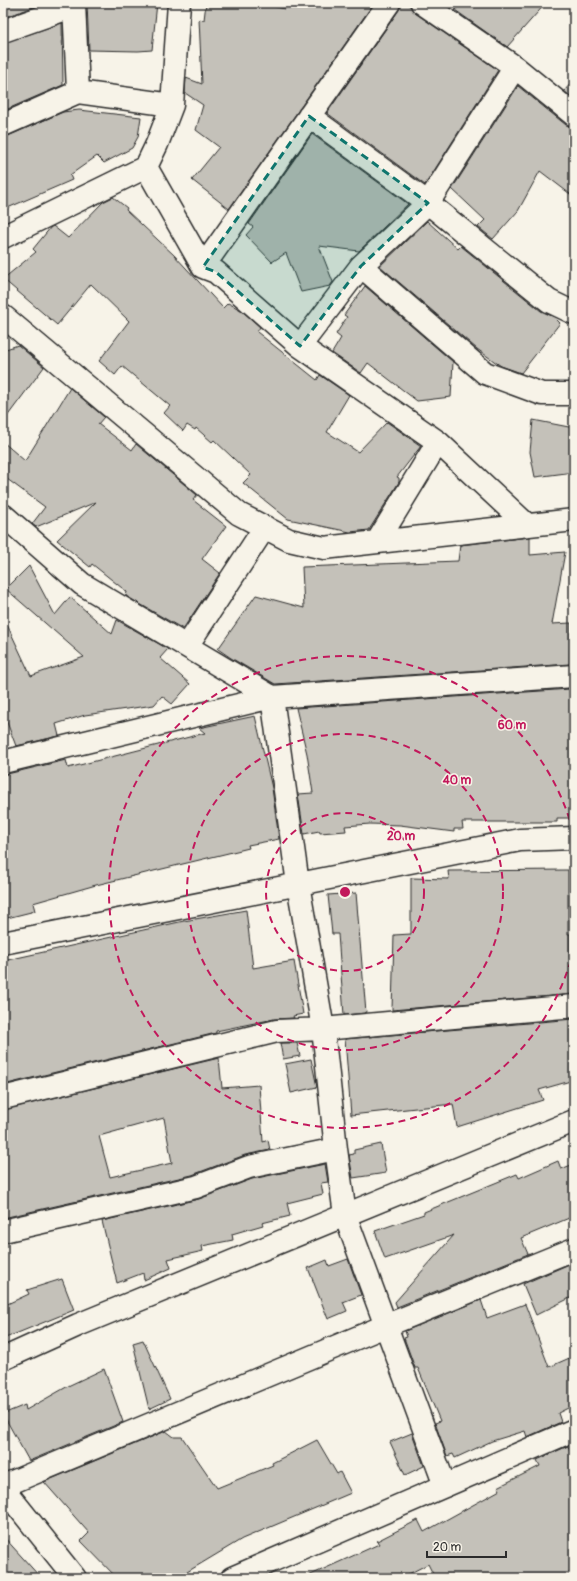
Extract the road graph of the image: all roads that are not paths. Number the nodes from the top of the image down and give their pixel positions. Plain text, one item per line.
1 (178, 3) edge
2 (389, 3) edge
3 (422, 3) edge
4 (74, 4) edge
5 (3, 31) edge
6 (515, 67) junction
7 (78, 92) junction
8 (172, 105) junction
9 (574, 115) edge
10 (309, 116) junction
11 (3, 125) edge
12 (146, 167) junction
13 (428, 203) junction
14 (3, 237) edge
15 (362, 266) junction
16 (203, 267) junction
17 (574, 313) edge
18 (3, 316) edge
19 (300, 346) junction
20 (574, 394) edge
21 (438, 442) junction
22 (3, 515) edge
23 (574, 520) edge
24 (526, 525) junction
25 (265, 527) junction
26 (377, 542) junction
27 (187, 646) junction
28 (574, 676) edge
29 (272, 697) junction
30 (3, 762) edge
31 (574, 838) edge
32 (298, 884) junction
33 (3, 944) edge
34 (574, 1006) edge
35 (323, 1029) junction
36 (3, 1098) edge
37 (574, 1122) edge
38 (336, 1149) junction
39 (345, 1215) junction
40 (3, 1231) edge
41 (574, 1249) edge
42 (385, 1326) junction
43 (3, 1360) edge
44 (574, 1430) edge
45 (445, 1486) junction
46 (3, 1487) edge
47 (246, 1575) edge
48 (75, 1578) edge

1 - 8 street
2 - 10 street
3 - 6 street
4 - 5 street
4 - 7 street
6 - 9 street
6 - 13 street
7 - 8 street
7 - 11 street
8 - 12 street
10 - 13 street
10 - 16 street
12 - 14 street
12 - 16 street
13 - 15 street
13 - 17 street
15 - 19 street
15 - 20 street
16 - 19 street
18 - 25 street
19 - 21 street
21 - 24 street
21 - 26 street
22 - 27 street
23 - 24 street
24 - 26 street
25 - 26 street
25 - 27 street
27 - 29 street
28 - 29 street
29 - 30 street
29 - 32 street
31 - 32 street
32 - 33 street
32 - 35 street
34 - 35 street
35 - 36 street
35 - 38 street
37 - 39 street
38 - 39 street
38 - 40 street
39 - 42 street
39 - 43 street
41 - 42 street
42 - 45 street
42 - 46 street
44 - 45 street
45 - 47 street
46 - 48 street

